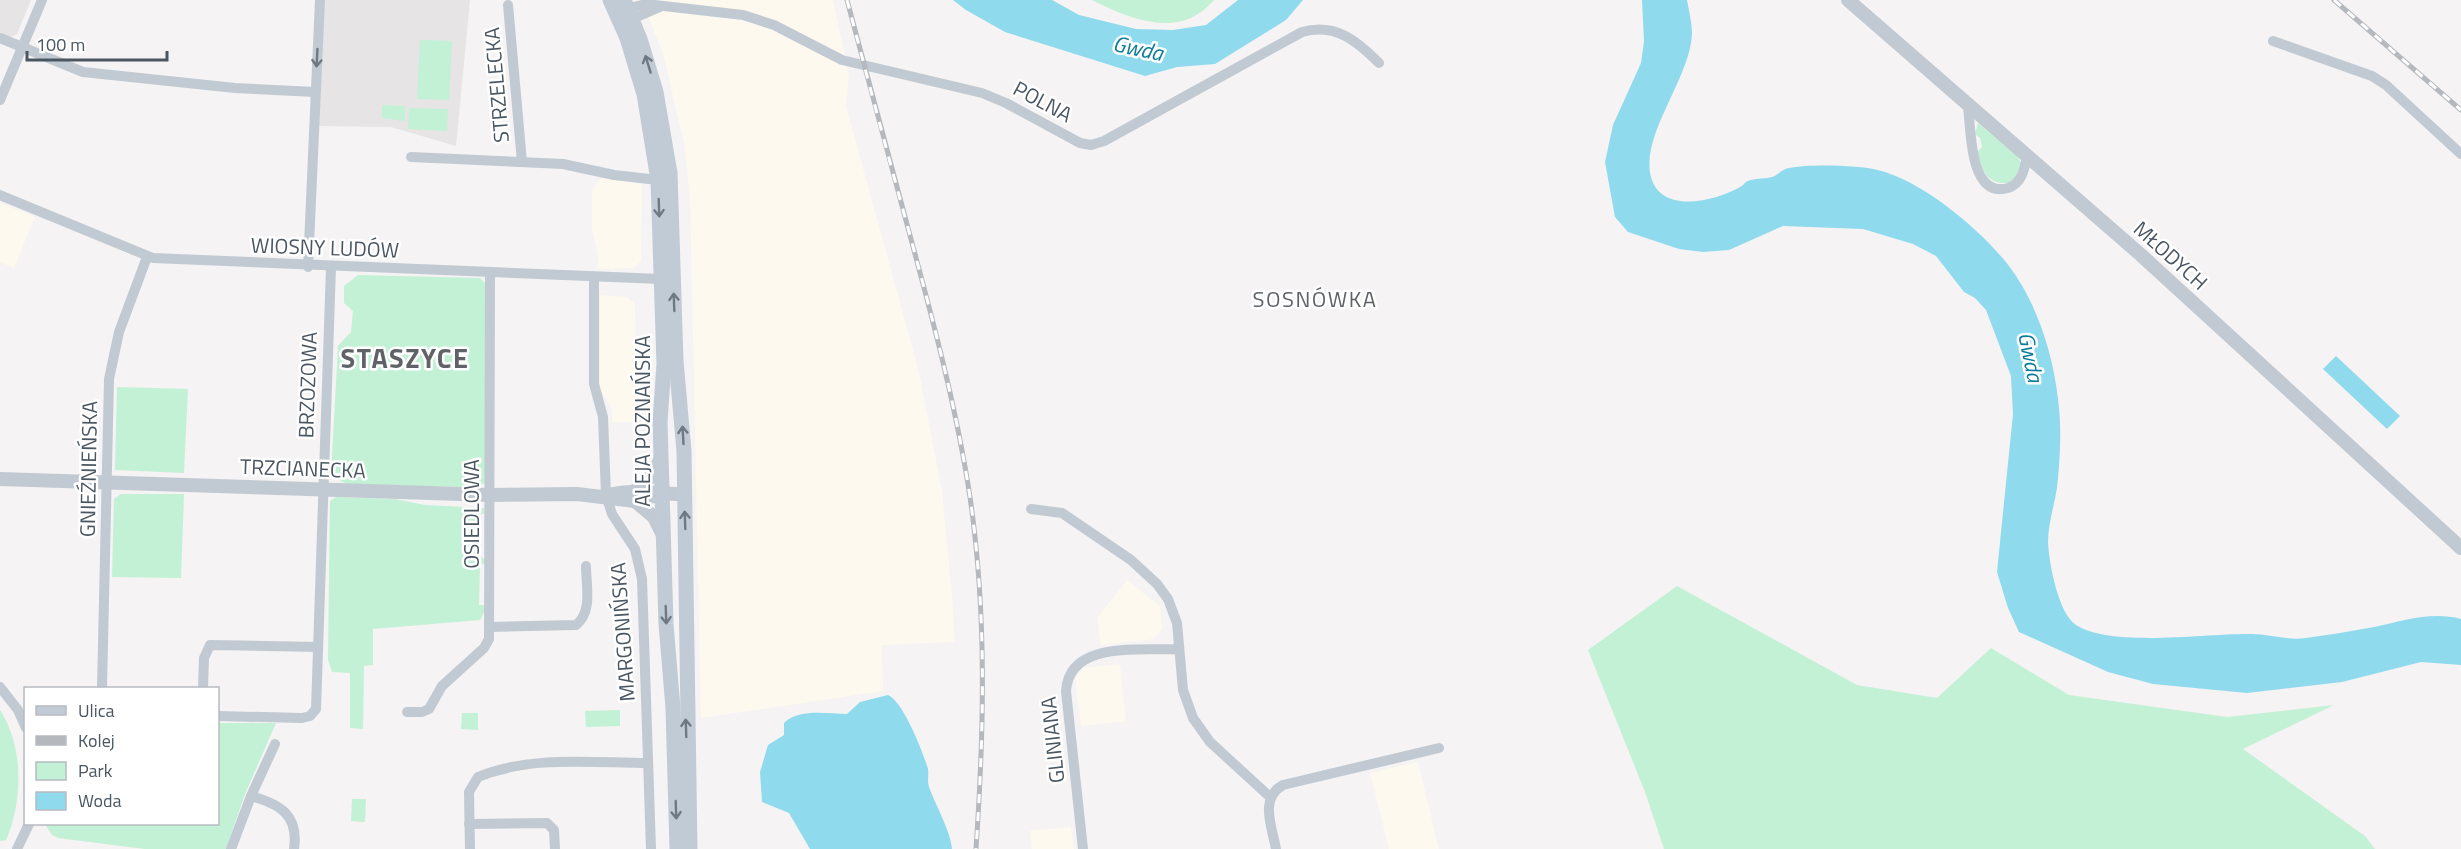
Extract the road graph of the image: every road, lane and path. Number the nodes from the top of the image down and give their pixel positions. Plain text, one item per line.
1 (42, 0) edge
2 (320, 0) edge
3 (1848, 0) edge
4 (508, 5) dead end
5 (622, 10) edge
6 (0, 38) edge
7 (2272, 41) dead end
8 (22, 47) junction
9 (1378, 63) dead end
10 (315, 92) junction
11 (0, 100) edge
12 (1968, 106) junction
13 (2461, 154) edge
14 (411, 157) dead end
15 (2027, 158) junction
16 (522, 162) junction
17 (658, 180) junction
18 (0, 195) edge
19 (147, 257) junction
20 (308, 267) junction
21 (331, 267) junction
22 (490, 273) junction
23 (594, 278) junction
24 (661, 279) junction
25 (661, 458) junction
26 (0, 479) edge
27 (107, 483) junction
28 (323, 489) junction
29 (662, 494) junction
30 (685, 494) junction
31 (491, 495) junction
32 (606, 495) junction
33 (635, 496) junction
34 (1031, 509) dead end
35 (664, 536) junction
36 (2461, 548) edge
37 (586, 566) dead end
38 (665, 573) junction
39 (688, 602) junction
40 (490, 627) junction
41 (318, 648) junction
42 (1179, 649) junction
43 (0, 687) edge
44 (102, 687) edge
45 (204, 687) edge
46 (11, 699) junction
47 (24, 701) edge
48 (407, 712) dead end
49 (219, 716) edge
50 (24, 724) edge
51 (275, 744) dead end
52 (1439, 748) dead end
53 (648, 763) junction
54 (251, 796) junction
55 (1269, 796) junction
56 (469, 824) junction
57 (29, 825) edge
58 (21, 846) edge
59 (231, 849) edge
60 (294, 849) edge
61 (470, 849) edge
62 (555, 849) edge
63 (651, 849) edge
64 (677, 849) edge
65 (690, 849) edge
66 (1083, 849) edge
67 (1276, 849) edge

1 - 8 street
2 -> 10 street
3 - 12 street, MŁODYCH
4 - 16 street, STRZELECKA
5 - 9 street, POLNA
5 - 17 main road, ALEJA POZNAŃSKA
30 -> 5 main road, ALEJA POZNAŃSKA
6 - 8 street
7 - 13 street
8 - 10 street
8 - 11 street
10 - 20 street
12 - 15 street, MŁODYCH
12 - 15 street
14 - 16 street, STRZELECKA
15 - 36 street, MŁODYCH
16 - 17 street, STRZELECKA
17 -> 24 main road, ALEJA POZNAŃSKA
18 - 19 street, WIOSNY LUDÓW
19 - 20 street, WIOSNY LUDÓW
19 - 27 street, GNIEŹNIEŃSKA
20 - 21 street, WIOSNY LUDÓW
21 - 22 street, WIOSNY LUDÓW
21 - 28 street, BRZOZOWA
22 - 23 street, WIOSNY LUDÓW
22 - 31 street, OSIEDLOWA
23 - 24 street, WIOSNY LUDÓW
23 - 32 street, MARGONIŃSKA
24 - 25 main road, ALEJA POZNAŃSKA
25 - 29 main road, ALEJA POZNAŃSKA
25 - 33 street
26 - 27 street, TRZCIANECKA
27 - 28 street, TRZCIANECKA
27 - 44 street, GNIEŹNIEŃSKA
28 - 31 street, TRZCIANECKA
28 - 41 street, BRZOZOWA
29 - 30 street, TRZCIANECKA
29 - 33 street, TRZCIANECKA
29 - 35 main road, ALEJA POZNAŃSKA
39 -> 30 main road, ALEJA POZNAŃSKA
31 - 32 street, TRZCIANECKA
31 - 40 street, OSIEDLOWA
32 - 33 street, TRZCIANECKA
32 - 53 street, MARGONIŃSKA
33 - 35 street
34 - 42 street
35 - 38 main road, ALEJA POZNAŃSKA
37 - 40 street
38 - 39 main road
38 -> 64 main road, ALEJA POZNAŃSKA
65 -> 39 main road, ALEJA POZNAŃSKA
40 - 48 street, OSIEDLOWA
41 - 45 street
41 - 49 street, BRZOZOWA
42 - 55 street
42 - 66 street, GLINIANA
43 - 46 street
46 - 47 street
46 - 50 street
51 - 54 street
52 - 55 street
53 - 56 street
53 - 63 street, MARGONIŃSKA
54 - 59 street
54 - 60 street
55 - 67 street
56 - 61 street
56 - 62 street
57 - 58 street

